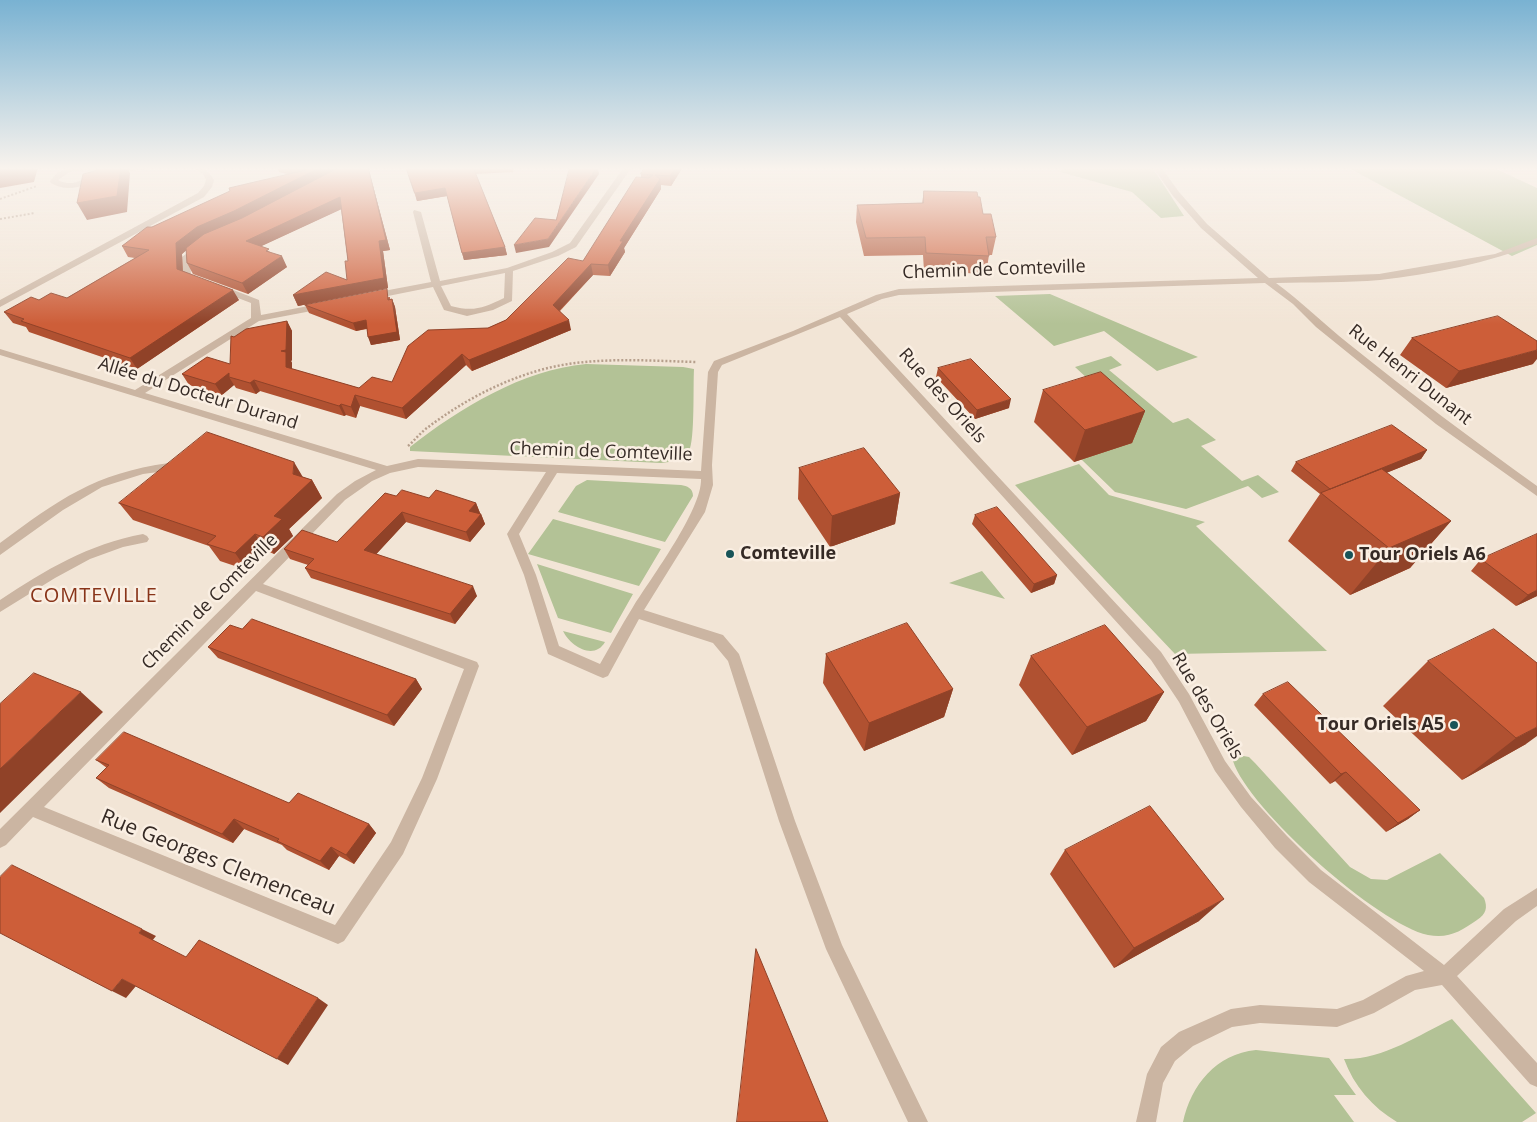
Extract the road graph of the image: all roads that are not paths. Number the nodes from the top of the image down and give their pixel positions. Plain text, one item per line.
1 (156, 219) edge
2 (419, 219) edge
3 (591, 219) edge
4 (1198, 219) edge
5 (206, 241) edge
6 (1537, 241) edge
7 (509, 270) junction
8 (1266, 280) junction
9 (436, 284) junction
10 (360, 299) edge
11 (0, 304) edge
12 (332, 304) edge
13 (841, 313) junction
14 (256, 318) junction
15 (0, 352) edge
16 (136, 394) junction
17 (169, 467) edge
18 (385, 469) junction
19 (553, 470) junction
20 (706, 475) junction
21 (1537, 492) edge
22 (143, 539) dead end
23 (0, 550) edge
24 (253, 585) junction
25 (0, 607) edge
26 (636, 613) junction
27 (31, 809) junction
28 (0, 840) edge
29 (1537, 896) edge
30 (1445, 976) junction
31 (1537, 1077) edge
32 (918, 1122) edge
33 (1146, 1122) edge

1 - 11 street
2 - 9 street
3 - 7 street
4 - 8 street, Rue Henri Dunant
5 - 14 street
6 - 8 street, Chemin de Comteville
7 - 9 street
7 - 9 street
8 - 13 street, Chemin de Comteville
8 - 21 street, Rue Henri Dunant
9 - 10 street
12 - 14 street
13 - 20 street, Chemin de Comteville
13 - 30 street, Rue des Oriels
14 - 16 street
15 - 16 street, Allée du Docteur Durand
16 - 18 street, Allée du Docteur Durand
17 - 23 street
18 - 19 street, Chemin de Comteville
18 - 24 street, Chemin de Comteville
19 - 20 street, Chemin de Comteville
19 - 26 street
20 - 26 street
22 - 25 street
24 - 27 street, Chemin de Comteville
24 - 27 street, Rue Georges Clemenceau
26 - 32 street
27 - 28 street, Chemin de Comteville
29 - 30 street
30 - 31 street, Rue des Oriels
30 - 33 street

